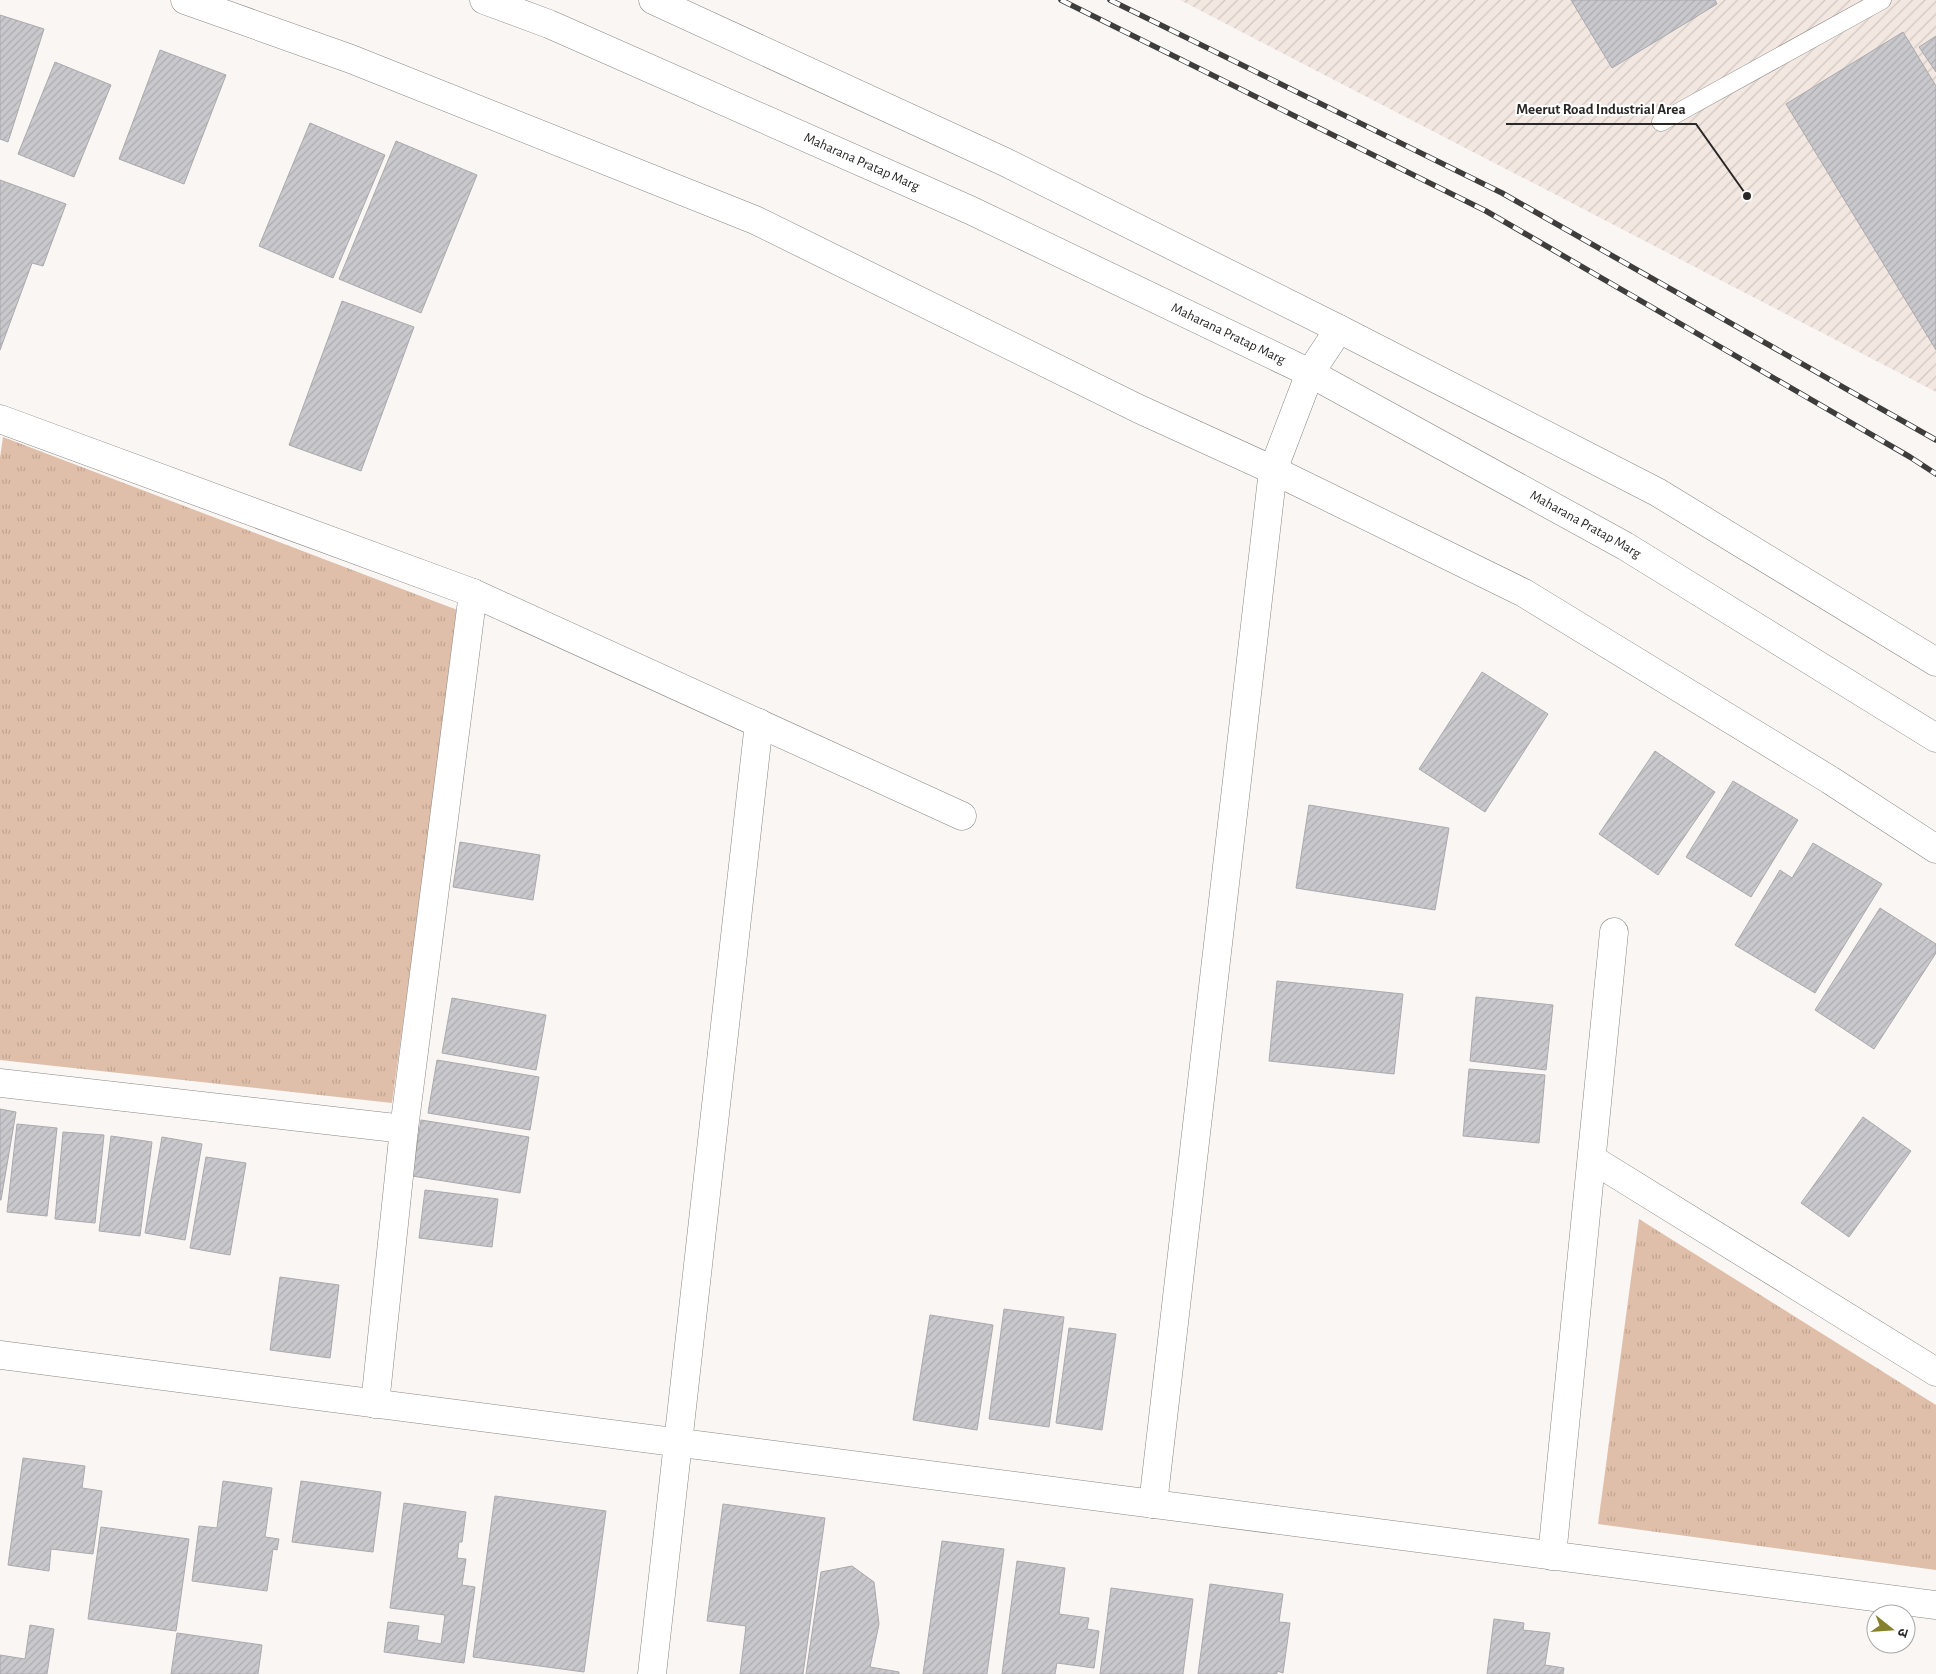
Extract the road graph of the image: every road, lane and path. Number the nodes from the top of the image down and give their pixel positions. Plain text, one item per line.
1 (185, 0) edge
2 (484, 0) edge
3 (654, 0) edge
4 (1882, 0) edge
5 (1661, 122) dead end
6 (1339, 329) junction
7 (1310, 373) junction
8 (0, 419) edge
9 (1273, 470) junction
10 (473, 593) junction
11 (1936, 662) edge
12 (760, 723) junction
13 (1936, 738) edge
14 (962, 816) dead end
15 (1936, 849) edge
16 (1614, 932) dead end
17 (0, 1083) edge
18 (404, 1129) junction
19 (1592, 1159) junction
20 (0, 1355) edge
21 (1936, 1372) edge
22 (375, 1404) junction
23 (678, 1443) junction
24 (1153, 1504) junction
25 (1552, 1556) junction
26 (1936, 1606) edge
27 (652, 1674) edge

1 - 9 street
2 - 7 street, Maharana Pratap Marg
3 - 6 street
4 - 5 lane
6 - 7 street
6 - 11 street
7 - 9 street
7 - 13 street, Maharana Pratap Marg
8 - 10 street
9 - 15 street
9 - 24 street
10 - 12 street
10 - 18 street
12 - 14 street
12 - 23 street
16 - 19 street
17 - 18 street
18 - 22 street
19 - 21 street
19 - 25 street
20 - 22 street
22 - 23 street
23 - 24 street
23 - 27 street
24 - 25 street
25 - 26 street

